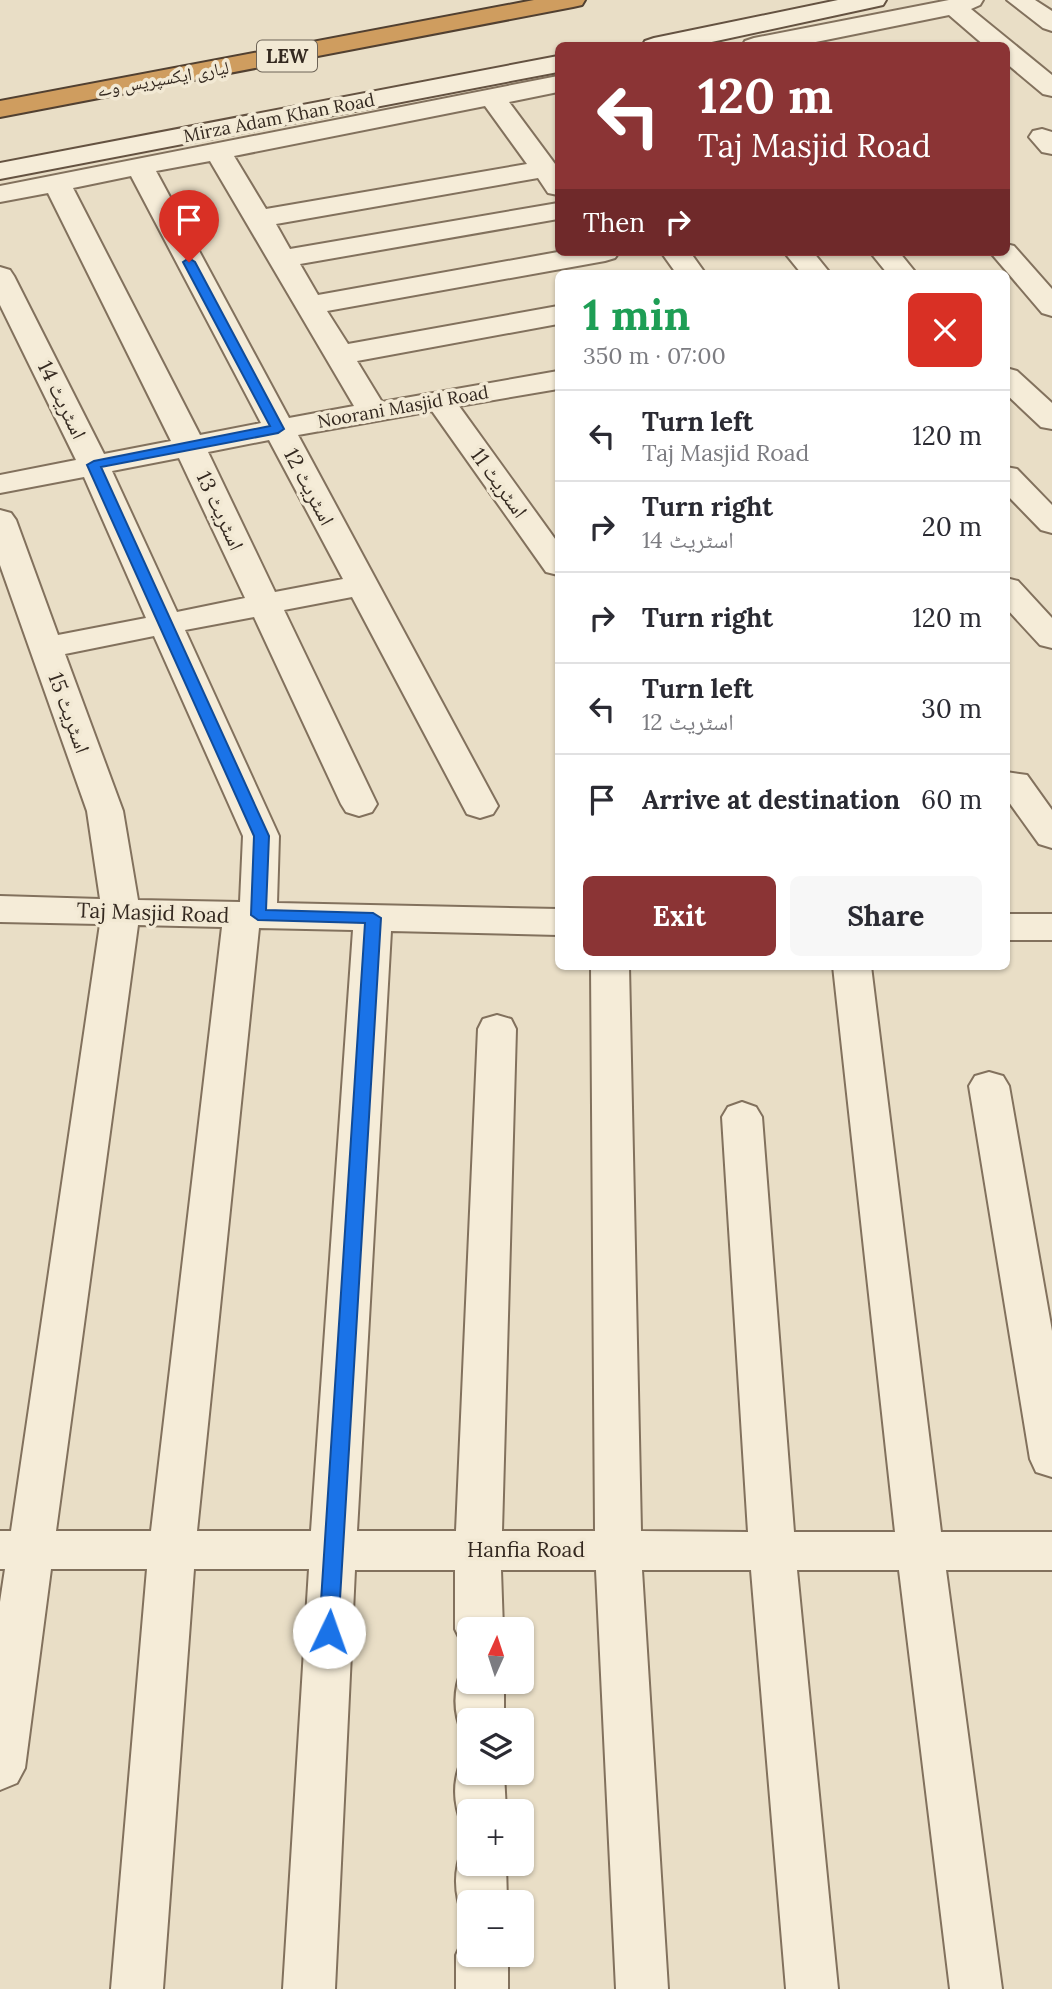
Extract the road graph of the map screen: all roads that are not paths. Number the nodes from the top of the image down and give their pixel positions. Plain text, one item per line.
1 (573, 0) edge
2 (874, 0) edge
3 (1019, 0) edge
4 (962, 3) edge
5 (1052, 23) edge
6 (829, 39) edge
7 (673, 42) edge
8 (797, 42) edge
9 (997, 42) edge
10 (1010, 53) edge
11 (555, 84) edge
12 (1052, 88) edge
13 (492, 97) junction
14 (0, 109) edge
15 (218, 150) junction
16 (139, 166) junction
17 (0, 171) edge
18 (552, 178) edge
19 (57, 183) junction
20 (0, 194) edge
21 (555, 212) edge
22 (258, 219) junction
23 (586, 256) edge
24 (678, 256) edge
25 (801, 256) edge
26 (887, 256) edge
27 (1008, 256) edge
28 (282, 259) junction
29 (689, 270) edge
30 (813, 270) edge
31 (899, 270) edge
32 (0, 276) edge
33 (1028, 277) edge
34 (310, 305) junction
35 (1052, 307) edge
36 (555, 316) edge
37 (339, 355) junction
38 (555, 381) edge
39 (1010, 381) edge
40 (440, 401) junction
41 (373, 412) junction
42 (1052, 420) edge
43 (278, 429) junction
44 (189, 445) junction
45 (94, 465) junction
46 (1010, 479) edge
47 (0, 484) edge
48 (0, 520) edge
49 (1052, 523) edge
50 (555, 561) edge
51 (361, 585) junction
52 (1010, 592) edge
53 (264, 605) junction
54 (166, 624) junction
55 (1052, 639) edge
56 (46, 648) junction
57 (1010, 783) edge
58 (359, 804) dead end
59 (481, 806) dead end
60 (1052, 836) edge
61 (0, 909) edge
62 (121, 911) junction
63 (250, 915) junction
64 (373, 918) junction
65 (555, 922) edge
66 (1010, 927) edge
67 (1052, 927) edge
68 (610, 970) edge
69 (852, 970) edge
70 (497, 1030) dead end
71 (989, 1086) dead end
72 (742, 1117) dead end
73 (1052, 1459) edge
74 (172, 1549) junction
75 (15, 1550) edge
76 (333, 1550) junction
77 (478, 1550) junction
78 (618, 1550) junction
79 (772, 1551) junction
80 (920, 1551) junction
81 (1052, 1551) edge
82 (479, 1617) edge
83 (0, 1768) edge
84 (482, 1967) edge
85 (136, 1989) edge
86 (309, 1989) edge
87 (482, 1989) edge
88 (642, 1989) edge
89 (812, 1989) edge
90 (976, 1989) edge

1 - 14 highway, لیاری ایکسپریس وے / LEW
2 - 7 street
3 - 5 street
4 - 6 street
4 - 9 street
6 - 8 street
10 - 12 street
11 - 13 street
11 - 17 street, Mirza Adam Khan Road
13 - 15 street
13 - 18 street
15 - 16 street
15 - 22 street
16 - 19 street
16 - 43 street, اسٹریٹ 12
18 - 22 street
19 - 20 street
19 - 44 street, اسٹریٹ 13
21 - 28 street
22 - 28 street
23 - 34 street
24 - 29 street
25 - 30 street
26 - 31 street
27 - 33 street
28 - 34 street
32 - 45 street, اسٹریٹ 14
33 - 35 street
34 - 37 street
36 - 37 street
37 - 41 street
38 - 40 street, Noorani Masjid Road
39 - 42 street
40 - 41 street, Noorani Masjid Road
40 - 50 street, اسٹریٹ 11
41 - 43 street, Noorani Masjid Road
43 - 44 street, Noorani Masjid Road
43 - 51 street, اسٹریٹ 12
44 - 45 street, Noorani Masjid Road
44 - 53 street, اسٹریٹ 13
45 - 47 street, Noorani Masjid Road
45 - 54 street, اسٹریٹ 14
46 - 49 street
48 - 56 street, اسٹریٹ 15
51 - 53 street
51 - 59 street, اسٹریٹ 12
52 - 55 street
53 - 54 street
53 - 58 street, اسٹریٹ 13
54 - 56 street
54 - 63 street, اسٹریٹ 14
56 - 62 street, اسٹریٹ 15
57 - 60 street
61 - 62 street, Taj Masjid Road
62 - 63 street, Taj Masjid Road
62 - 75 street, اسٹریٹ 15
63 - 64 street, Taj Masjid Road
63 - 74 street, اسٹریٹ 14
64 - 65 street, Taj Masjid Road
64 - 76 street
66 - 67 street
68 - 78 street
69 - 80 street
70 - 77 street
71 - 73 street
72 - 79 street
74 - 75 street, Hanfia Road
74 - 76 street, Hanfia Road
74 - 85 street, اسٹریٹ 14
75 - 83 street, اسٹریٹ 15
76 - 77 street, Hanfia Road
76 - 86 street
77 - 78 street, Hanfia Road
77 - 82 street
78 - 79 street, Hanfia Road
78 - 88 street
79 - 80 street, Hanfia Road
79 - 89 street
80 - 81 street, Hanfia Road
80 - 90 street
84 - 87 street

